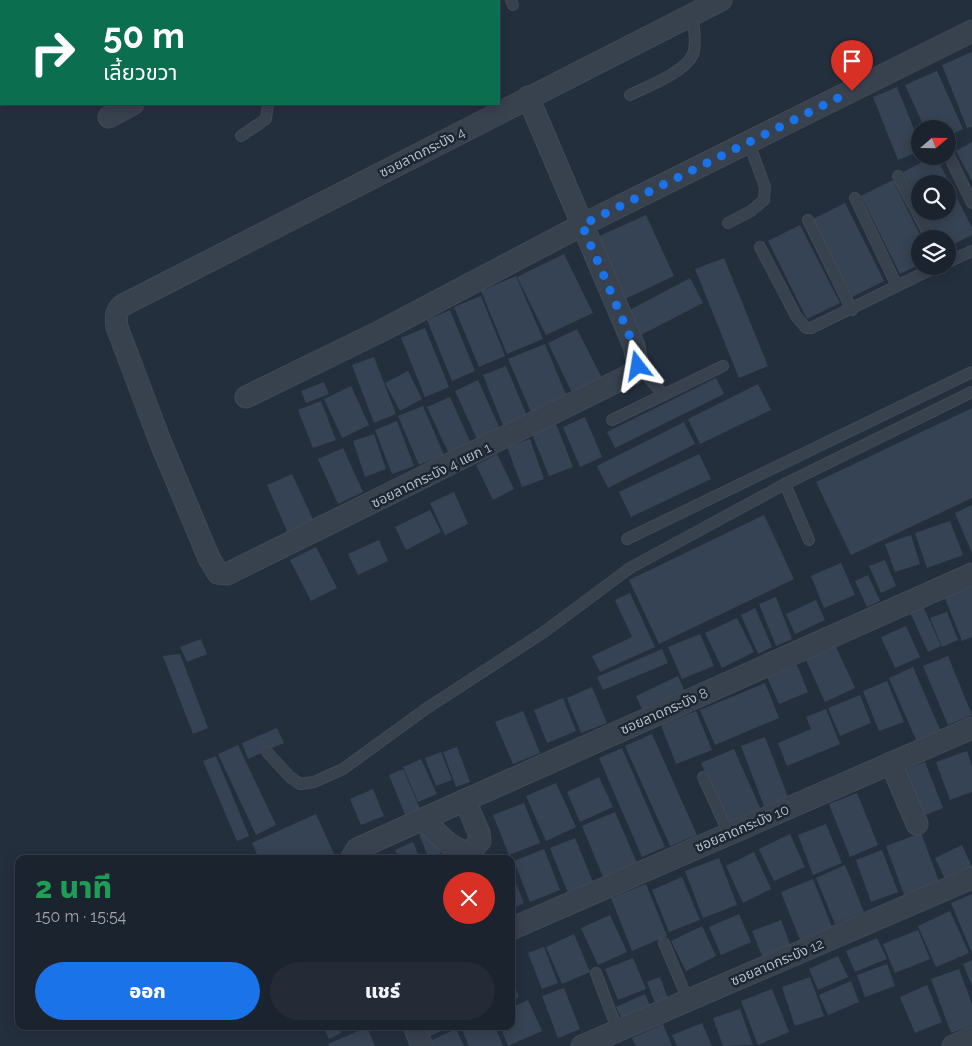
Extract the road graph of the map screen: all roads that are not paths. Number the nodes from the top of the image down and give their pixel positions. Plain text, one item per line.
1 (721, 0) edge
2 (692, 14) junction
3 (972, 30) edge
4 (630, 95) dead end
5 (528, 97) junction
6 (131, 105) edge
7 (268, 105) edge
8 (109, 117) dead end
9 (242, 136) dead end
10 (749, 143) junction
11 (954, 165) edge
12 (898, 176) dead end
13 (854, 198) dead end
14 (972, 202) edge
15 (808, 220) dead end
16 (728, 223) dead end
17 (582, 225) junction
18 (926, 230) edge
19 (760, 247) dead end
20 (972, 251) edge
21 (956, 258) edge
22 (920, 275) edge
23 (897, 286) junction
24 (123, 305) joint
25 (852, 310) junction
26 (638, 366) junction
27 (723, 366) dead end
28 (972, 372) edge
29 (972, 392) edge
30 (664, 395) junction
31 (246, 397) dead end
32 (612, 420) dead end
33 (785, 484) junction
34 (627, 539) dead end
35 (809, 540) dead end
36 (972, 574) edge
37 (972, 728) edge
38 (267, 752) dead end
39 (891, 763) junction
40 (704, 777) dead end
41 (466, 800) junction
42 (423, 819) junction
43 (917, 824) dead end
44 (729, 834) junction
45 (354, 854) edge
46 (972, 878) edge
47 (515, 927) edge
48 (664, 942) dead end
49 (596, 973) dead end
50 (688, 1000) junction
51 (416, 1030) edge
52 (618, 1031) junction
53 (972, 1038) edge
54 (422, 1046) edge
55 (582, 1046) edge
56 (953, 1046) edge

1 - 2 street, ซอยลาดกระบัง 4
2 - 4 lane
2 - 5 street, ซอยลาดกระบัง 4
3 - 10 street
5 - 17 street
5 - 24 street, ซอยลาดกระบัง 4
6 - 8 street
7 - 9 lane
10 - 16 lane
10 - 17 street
11 - 14 lane
12 - 18 lane
13 - 23 lane
15 - 25 lane
17 - 26 street
17 - 31 street
19 - 25 lane
20 - 21 lane
22 - 23 lane
23 - 25 lane
24 - 26 street, ซอยลาดกระบัง 4 แยก 1
26 - 30 lane
27 - 30 lane
28 - 34 lane
29 - 33 lane
30 - 32 lane
33 - 35 lane
33 - 38 lane
36 - 41 street, ซอยลาดกระบัง 8
37 - 39 street, ซอยลาดกระบัง 10
39 - 43 street
39 - 44 street, ซอยลาดกระบัง 10
40 - 44 lane
41 - 42 street, ซอยลาดกระบัง 8
41 - 42 street
42 - 45 street, ซอยลาดกระบัง 8
44 - 47 street, ซอยลาดกระบัง 10
46 - 50 street, ซอยลาดกระบัง 12
48 - 50 lane
49 - 52 lane
50 - 52 street, ซอยลาดกระบัง 12
51 - 54 street
52 - 55 street, ซอยลาดกระบัง 12
53 - 56 street

